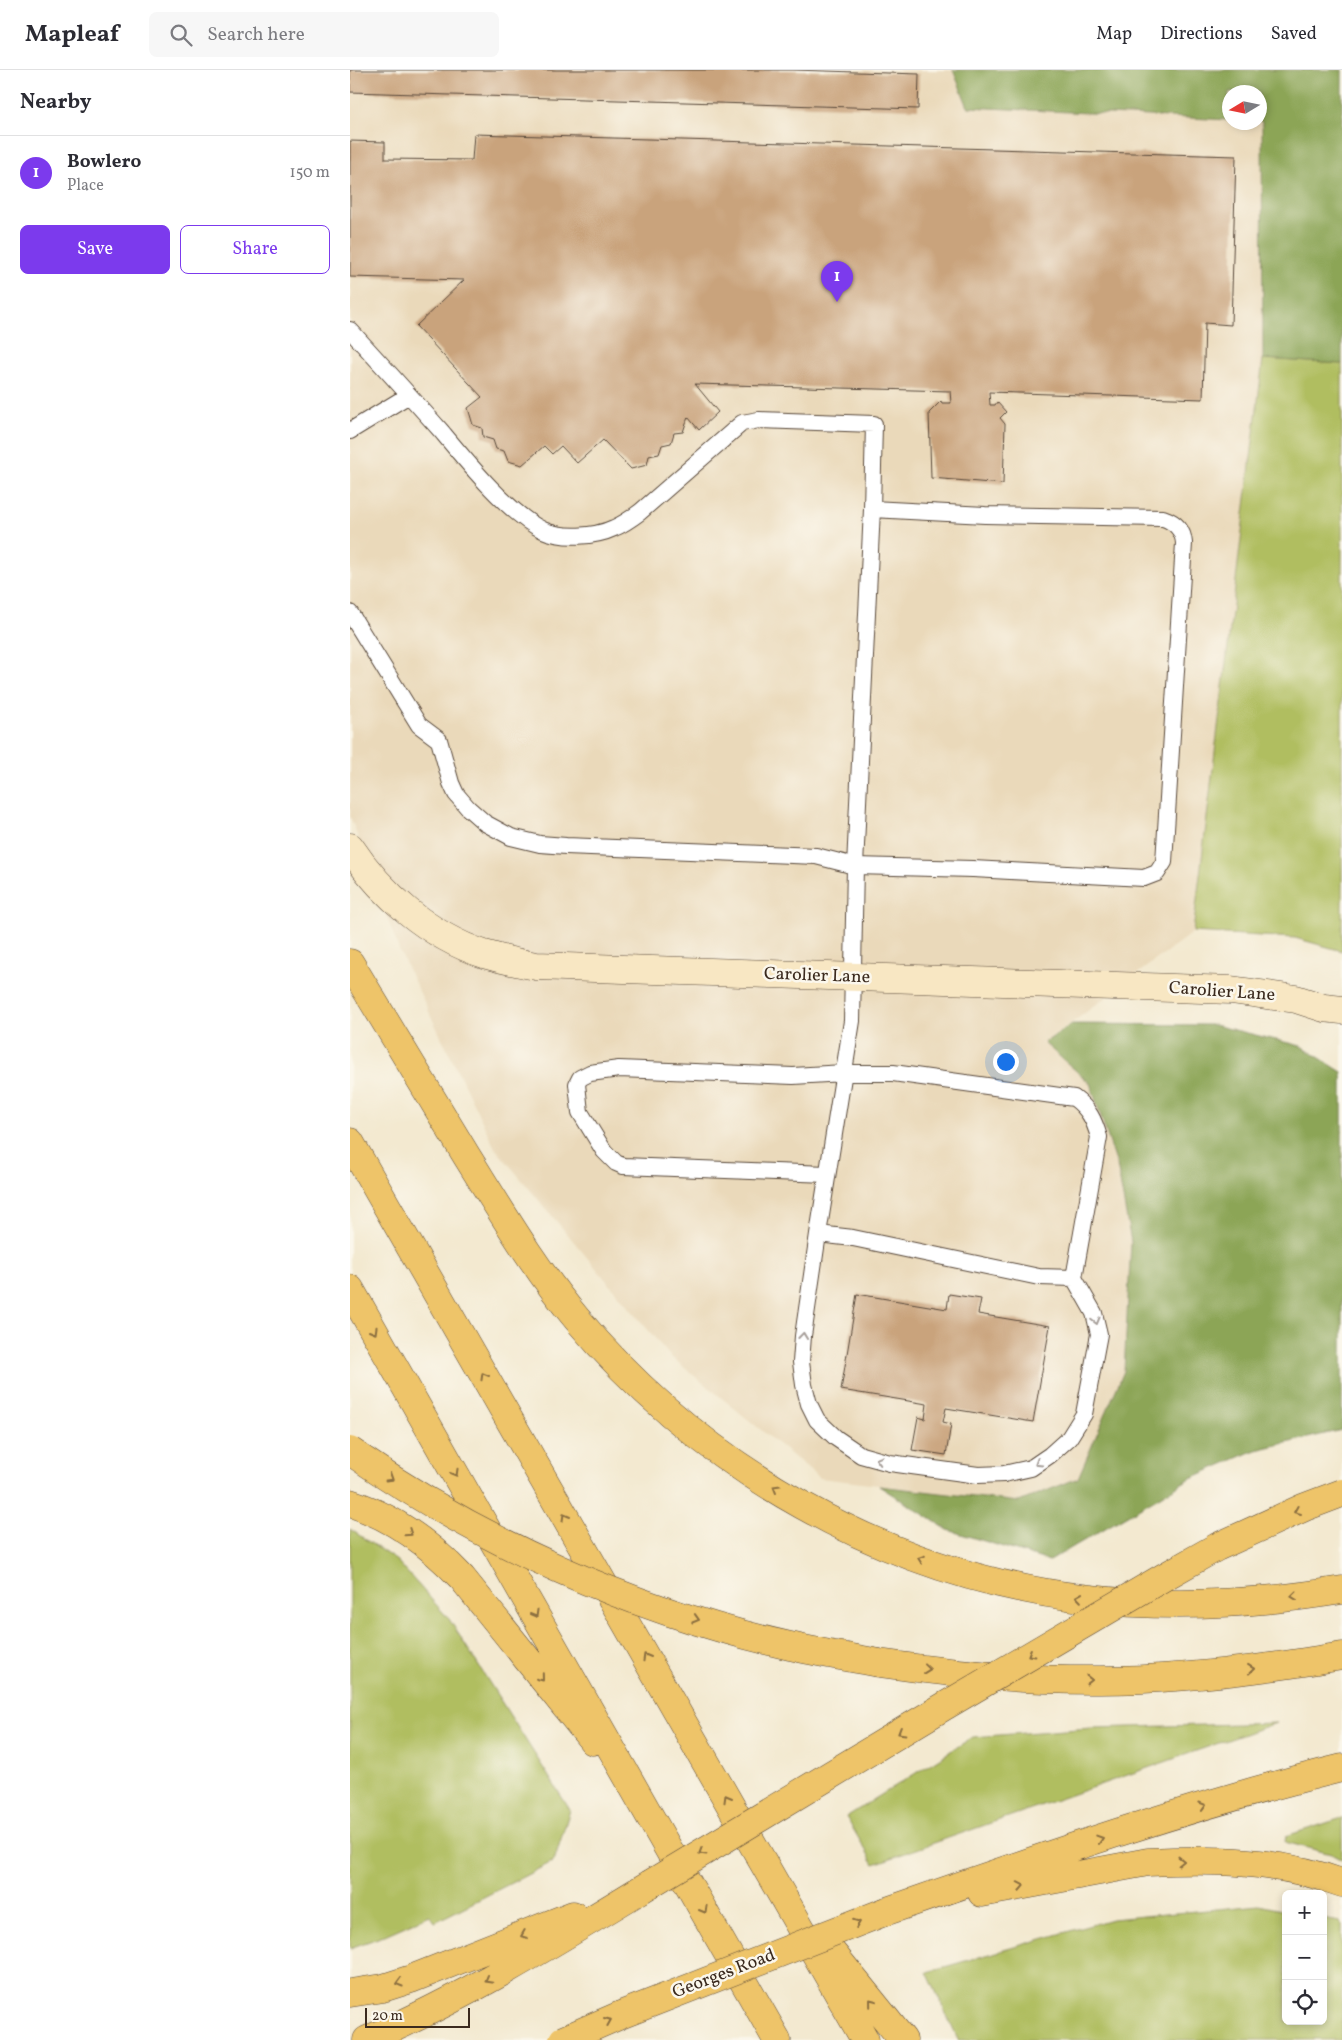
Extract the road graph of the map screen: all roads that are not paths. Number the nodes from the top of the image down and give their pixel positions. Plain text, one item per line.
1 (350, 330) edge
2 (409, 395) junction
3 (350, 432) edge
4 (872, 509) junction
5 (350, 613) edge
6 (350, 847) edge
7 (855, 866) junction
8 (350, 963) edge
9 (853, 978) junction
10 (1336, 1014) edge
11 (844, 1073) junction
12 (350, 1142) edge
13 (826, 1174) junction
14 (818, 1234) junction
15 (1074, 1278) junction
16 (350, 1289) edge
17 (350, 1451) edge
18 (1342, 1493) edge
19 (350, 1503) edge
20 (1342, 1590) edge
21 (1342, 1656) edge
22 (1342, 1768) edge
23 (645, 1807) junction
24 (650, 1884) junction
25 (1342, 1884) edge
26 (778, 1886) junction
27 (887, 1912) junction
28 (350, 1993) edge
29 (366, 2040) edge
30 (563, 2040) edge
31 (777, 2040) edge
32 (865, 2040) edge
33 (903, 2040) edge

1 - 2 lane
2 - 3 lane
2 - 4 lane
4 - 7 lane
4 - 7 lane
5 - 7 lane
6 - 9 street, Carolier Lane
7 - 9 lane
20 -> 8 highway
9 - 10 street, Carolier Lane
9 - 11 lane
11 - 13 lane
11 - 13 lane
11 - 15 lane
26 -> 12 highway
13 - 14 lane
14 - 15 lane
15 -> 14 lane
16 -> 23 highway
17 -> 21 highway, bridge
18 -> 24 highway, bridge
19 -> 23 highway
27 -> 22 highway
23 -> 31 highway
24 -> 28 highway
24 -> 29 highway
27 -> 25 highway
26 - 32 highway
33 -> 26 highway
30 -> 27 highway, Georges Road, bridge

